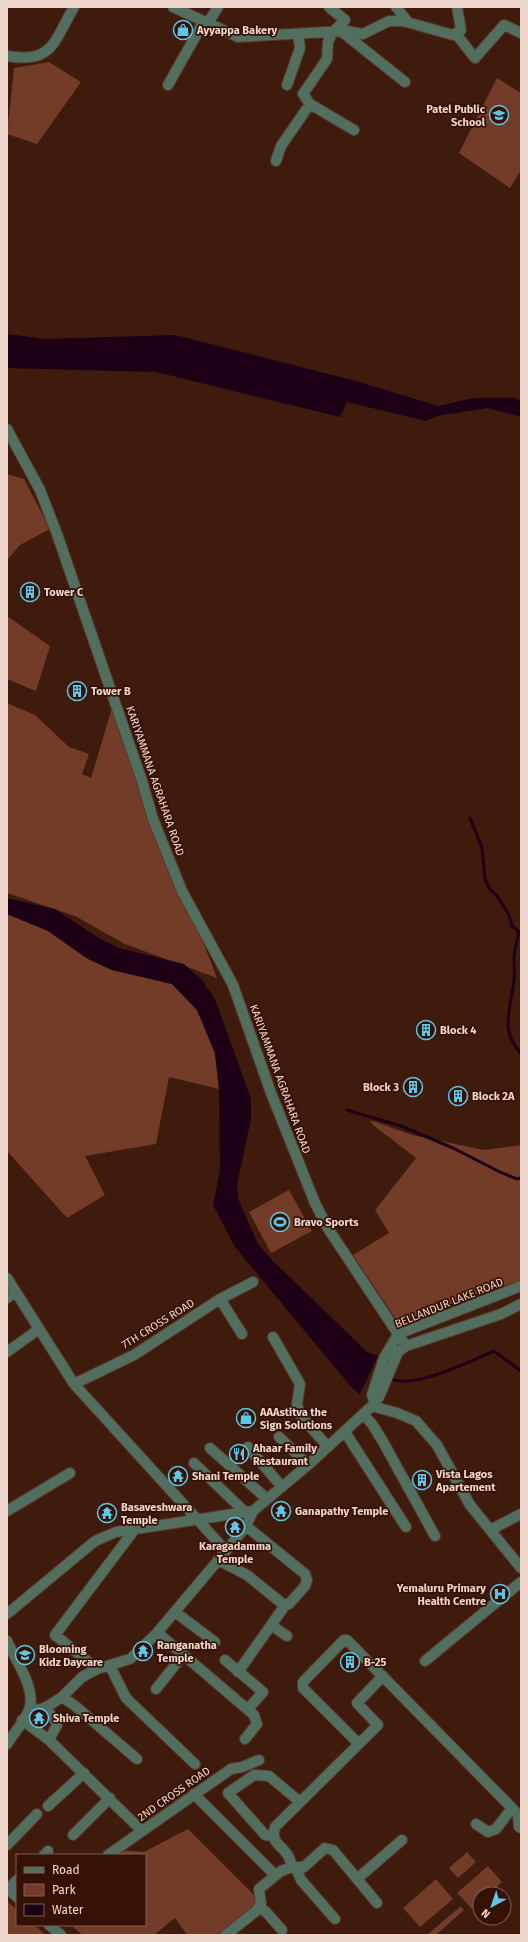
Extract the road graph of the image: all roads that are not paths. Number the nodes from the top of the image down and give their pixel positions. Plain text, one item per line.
1 (74, 7) edge
2 (173, 7) edge
3 (218, 7) edge
4 (329, 7) edge
5 (396, 7) edge
6 (457, 7) edge
7 (206, 22) junction
8 (408, 22) junction
9 (337, 32) junction
10 (521, 33) edge
11 (298, 34) junction
12 (456, 34) junction
13 (7, 56) edge
14 (405, 82) dead end
15 (168, 85) dead end
16 (287, 85) dead end
17 (310, 104) junction
18 (354, 130) dead end
19 (276, 161) dead end
20 (7, 429) edge
21 (7, 1278) edge
22 (253, 1282) dead end
23 (521, 1286) edge
24 (16, 1292) junction
25 (7, 1298) edge
26 (220, 1299) junction
27 (521, 1304) edge
28 (39, 1329) junction
29 (242, 1334) dead end
30 (398, 1334) junction
31 (273, 1337) dead end
32 (398, 1348) junction
33 (7, 1352) edge
34 (74, 1384) junction
35 (374, 1400) junction
36 (362, 1414) junction
37 (345, 1432) junction
38 (279, 1437) dead end
39 (248, 1447) dead end
40 (328, 1447) junction
41 (210, 1448) dead end
42 (194, 1463) dead end
43 (308, 1465) junction
44 (70, 1473) dead end
45 (282, 1487) junction
46 (267, 1499) junction
47 (7, 1511) edge
48 (249, 1512) junction
49 (521, 1514) edge
50 (198, 1519) junction
51 (246, 1526) junction
52 (406, 1527) dead end
53 (135, 1529) junction
54 (490, 1530) junction
55 (435, 1536) dead end
56 (226, 1551) junction
57 (218, 1560) junction
58 (521, 1568) edge
59 (521, 1582) edge
60 (286, 1604) junction
61 (175, 1612) junction
62 (7, 1614) edge
63 (271, 1625) junction
64 (158, 1633) junction
65 (287, 1636) dead end
66 (216, 1642) dead end
67 (8, 1646) edge
68 (184, 1654) junction
69 (225, 1660) dead end
70 (425, 1661) dead end
71 (110, 1666) junction
72 (97, 1669) junction
73 (238, 1672) junction
74 (383, 1676) junction
75 (156, 1689) dead end
76 (62, 1697) junction
77 (45, 1708) junction
78 (248, 1709) junction
79 (29, 1710) junction
80 (22, 1720) junction
81 (245, 1739) dead end
82 (49, 1740) junction
83 (7, 1744) edge
84 (359, 1744) junction
85 (137, 1759) dead end
86 (259, 1760) dead end
87 (195, 1764) dead end
88 (84, 1773) junction
89 (194, 1794) junction
90 (110, 1798) junction
91 (300, 1802) junction
92 (48, 1806) dead end
93 (512, 1808) junction
94 (37, 1814) dead end
95 (476, 1824) dead end
96 (521, 1828) edge
97 (142, 1831) junction
98 (73, 1835) dead end
99 (273, 1836) junction
100 (402, 1840) dead end
101 (7, 1845) edge
102 (109, 1854) edge
103 (295, 1867) junction
104 (270, 1871) dead end
105 (357, 1879) junction
106 (16, 1881) edge
107 (8, 1888) edge
108 (16, 1896) edge
109 (377, 1903) dead end
110 (259, 1907) junction
111 (335, 1919) dead end
112 (50, 1926) edge
113 (282, 1930) dead end
114 (61, 1935) edge
115 (226, 1935) edge

1 - 13 street
2 - 7 street
3 - 7 street
4 - 9 street
5 - 8 street
6 - 12 street
7 - 11 street
7 - 15 street
8 - 9 street
8 - 12 street
9 - 11 street
9 - 14 street
9 - 17 street
10 - 12 street
11 - 16 street
17 - 18 street
17 - 19 street
20 - 30 street, KARIYAMMANA AGRAHARA ROAD
21 - 24 street
22 - 26 street, 7TH CROSS ROAD
23 - 30 street, BELLANDUR LAKE ROAD
24 - 25 street
24 - 28 street
26 - 29 street
26 - 34 street, 7TH CROSS ROAD
27 - 32 street
28 - 33 street
28 - 34 street
30 - 32 street, BELLANDUR LAKE ROAD
31 - 40 street
32 - 35 street, BELLANDUR LAKE ROAD
34 - 50 street
35 - 36 street
35 - 54 street
36 - 37 street
36 - 55 street
37 - 40 street
37 - 52 street
38 - 43 street
39 - 45 street
40 - 43 street
41 - 46 street
42 - 48 street
43 - 45 street
44 - 47 street
45 - 46 street
46 - 48 street
48 - 50 street
48 - 51 street
49 - 54 street
50 - 53 street
50 - 56 street
51 - 56 street
51 - 60 street
53 - 62 street
53 - 72 street
54 - 58 street
56 - 57 street
57 - 60 street
57 - 61 street
59 - 70 street
60 - 63 street
61 - 64 street
61 - 66 street
63 - 65 street
63 - 73 street
64 - 68 street
64 - 71 street
67 - 79 street
68 - 75 street
68 - 78 street
69 - 73 street
71 - 72 street
71 - 87 street
72 - 76 street
73 - 78 street
74 - 84 street
74 - 84 street
74 - 93 street
76 - 77 street
76 - 85 street
77 - 79 street
77 - 82 street
78 - 81 street
79 - 80 street
80 - 82 street
80 - 83 street
82 - 88 street
84 - 91 street
86 - 89 street, 2ND CROSS ROAD
88 - 90 street
88 - 92 street
89 - 97 street, 2ND CROSS ROAD
89 - 104 street
90 - 97 street
90 - 98 street
91 - 99 street
91 - 99 street
93 - 95 street
93 - 96 street
94 - 101 street
97 - 102 street, 2ND CROSS ROAD
99 - 103 street
100 - 105 street
103 - 105 street
103 - 110 street
103 - 111 street
105 - 109 street
106 - 107 street
107 - 108 street
110 - 113 street
110 - 115 street
112 - 114 street

